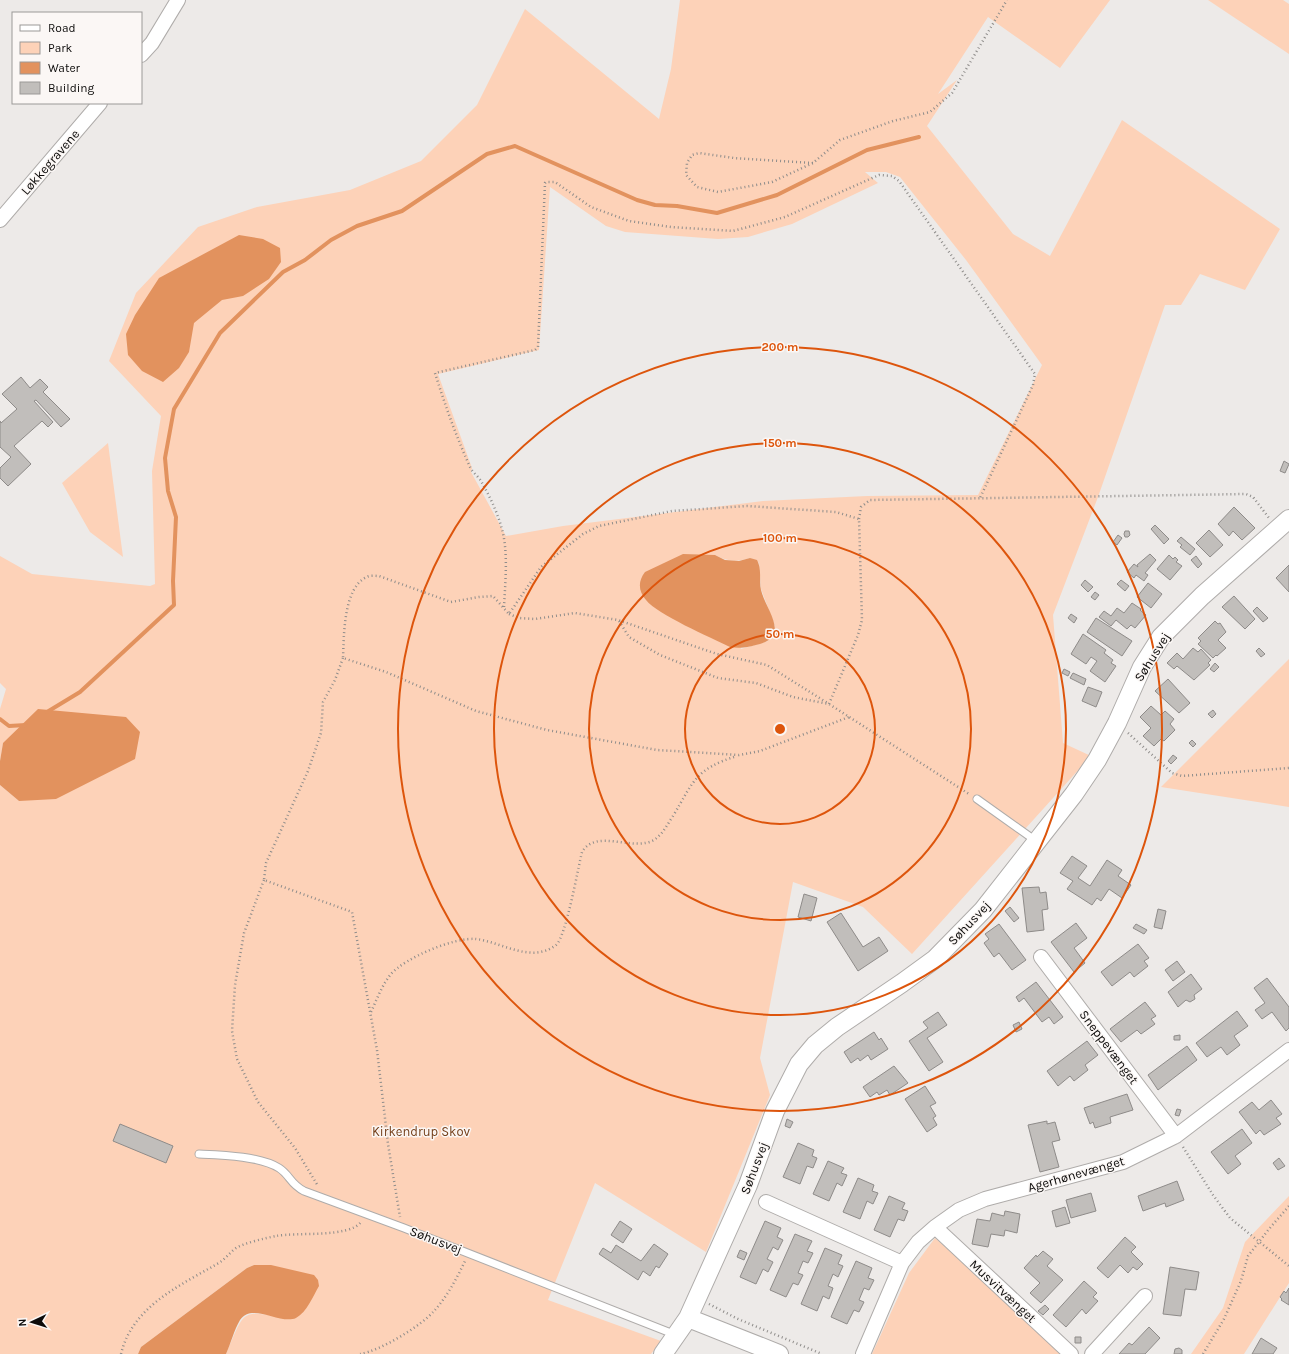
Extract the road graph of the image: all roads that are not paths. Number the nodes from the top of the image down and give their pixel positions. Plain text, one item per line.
1 (178, 0) edge
2 (142, 54) edge
3 (99, 104) edge
4 (0, 220) edge
5 (1283, 524) edge
6 (977, 799) road end
7 (1037, 841) junction
8 (1041, 957) dead end
9 (1289, 1050) edge
10 (1176, 1136) junction
11 (199, 1154) dead end
12 (766, 1202) dead end
13 (935, 1227) junction
14 (902, 1264) junction
15 (1145, 1296) dead end
16 (688, 1318) junction
17 (676, 1335) junction
18 (662, 1354) edge
19 (779, 1354) edge
20 (863, 1354) edge
21 (1071, 1354) edge
22 (1092, 1354) edge

1 - 2 street
3 - 4 street, Løkkegravene
5 - 7 street, Søhusvej
6 - 7 lane
7 - 16 street, Søhusvej
8 - 10 street, Sneppevænget
9 - 10 street, Agerhønevænget
10 - 13 street, Agerhønevænget
11 - 17 lane, Søhusvej
12 - 14 street
13 - 14 street, Agerhønevænget
13 - 21 street, Musvitvænget
14 - 20 street, Agerhønevænget
15 - 22 street
16 - 17 street, Søhusvej
16 - 19 street
17 - 18 street, Søhusvej

